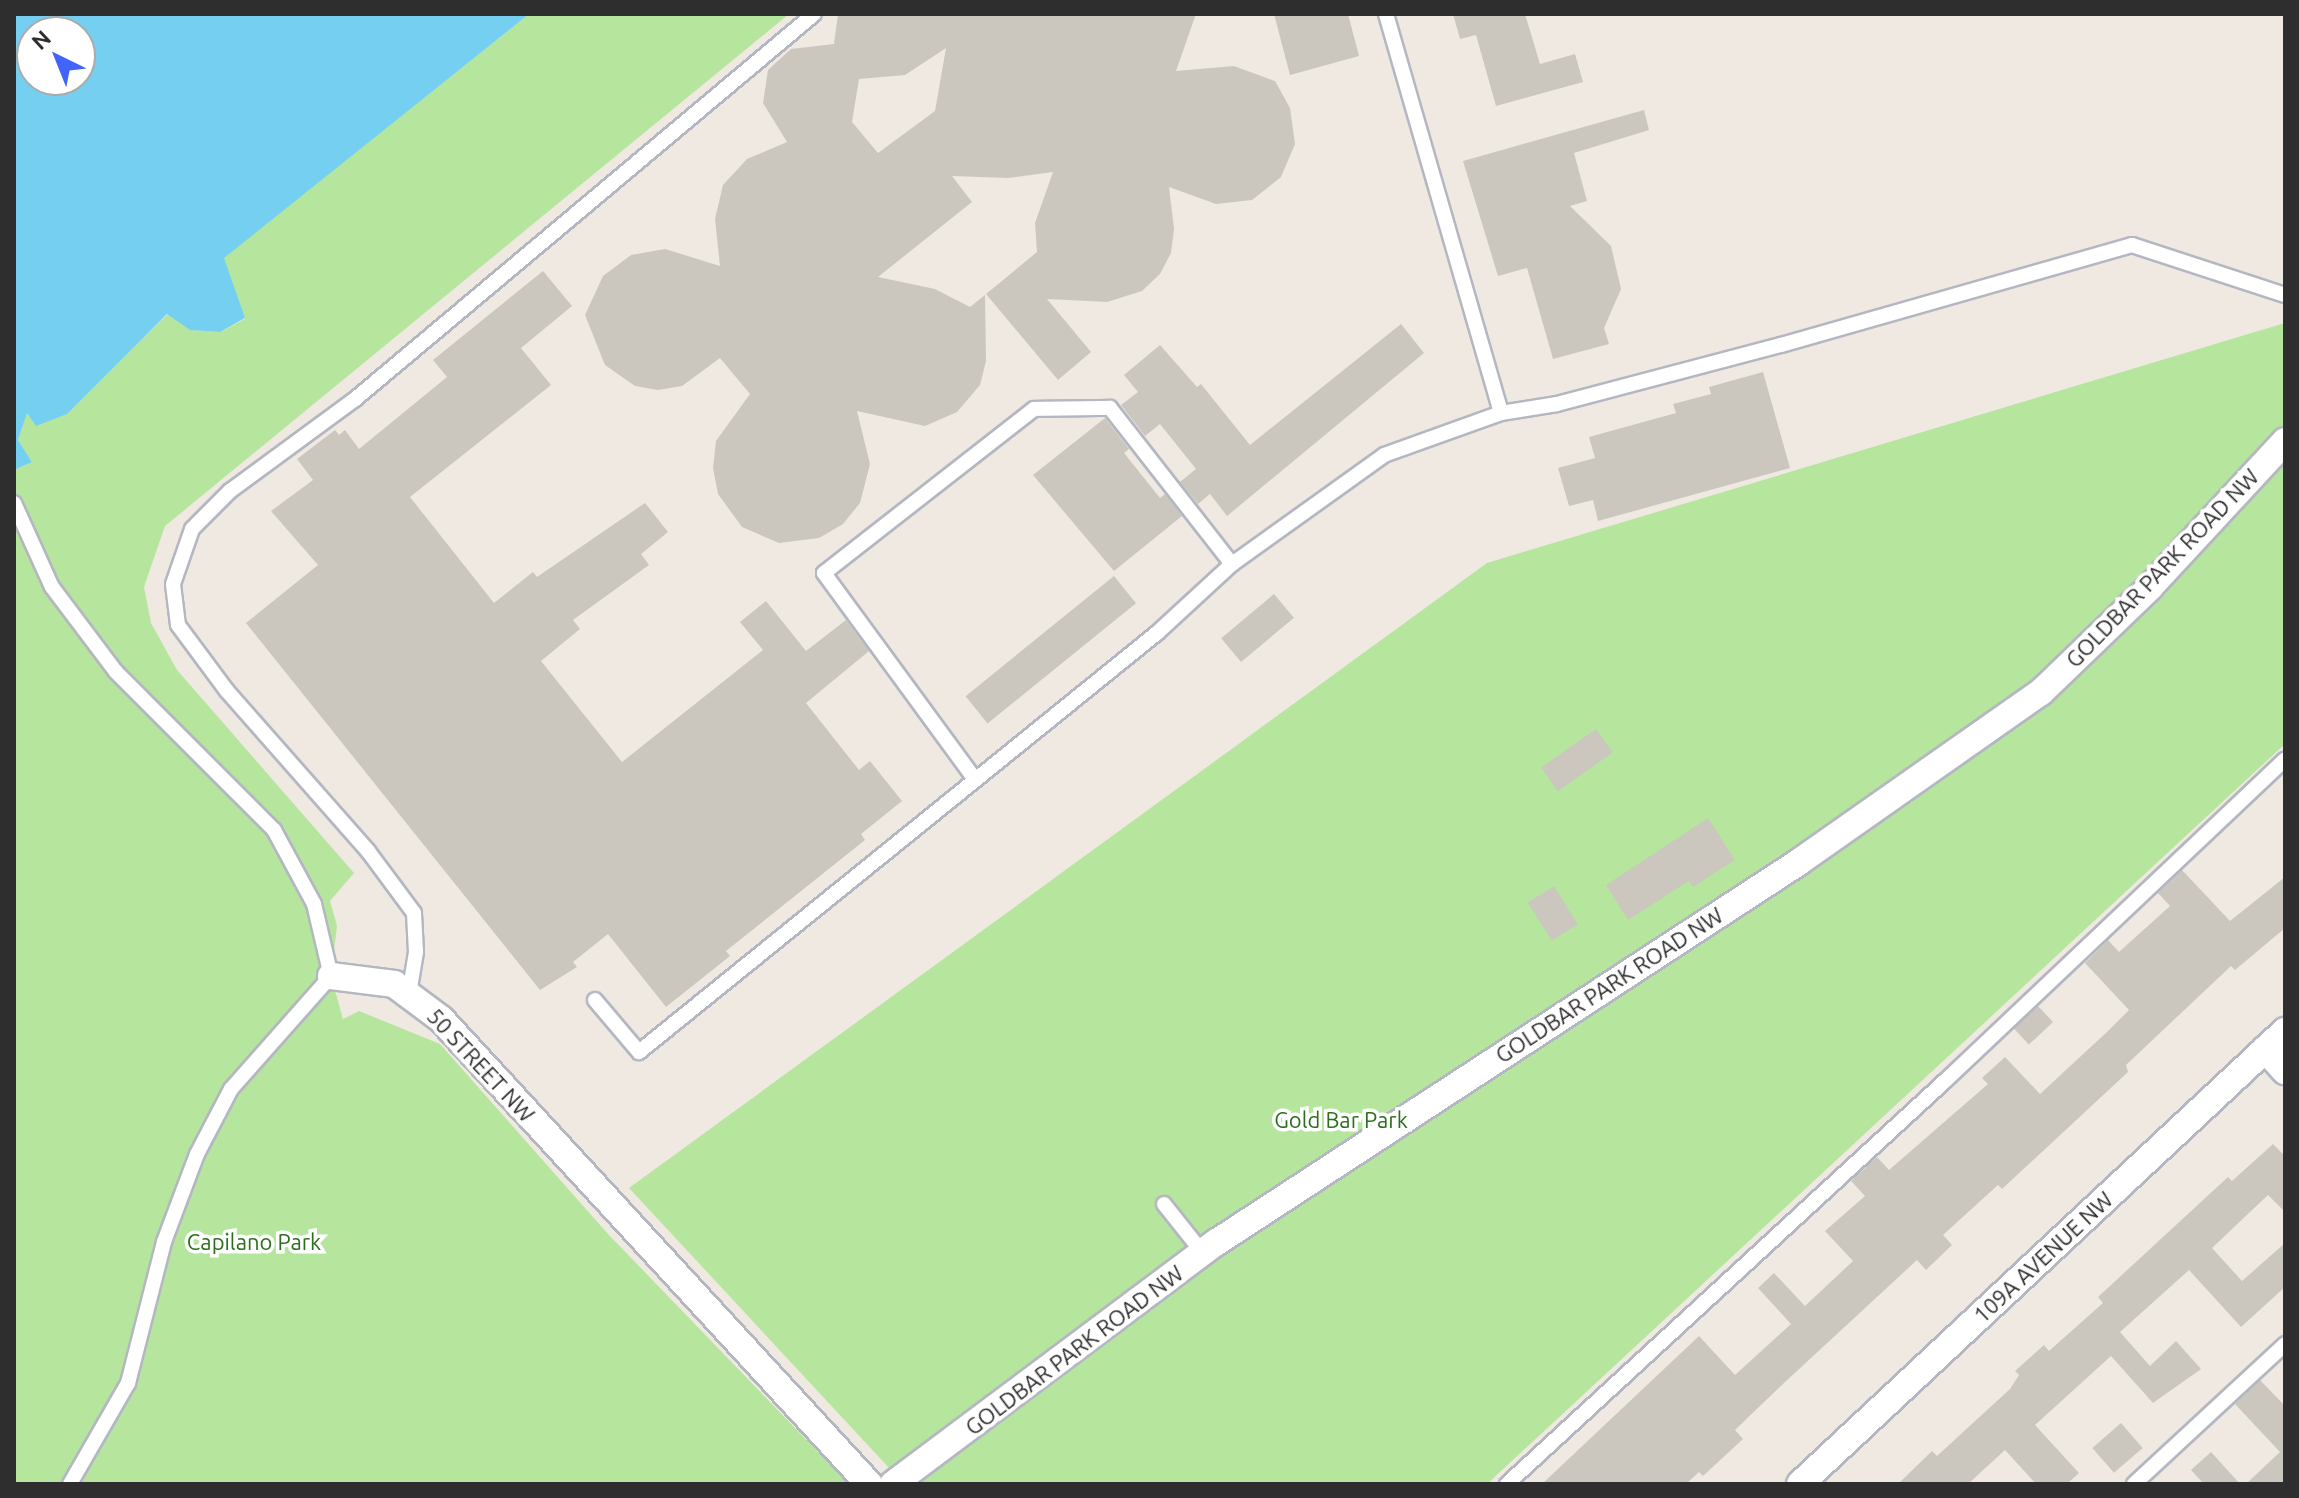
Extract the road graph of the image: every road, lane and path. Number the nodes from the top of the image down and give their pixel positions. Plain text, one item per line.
1 (814, 14) edge
2 (1386, 14) edge
3 (2285, 295) edge
4 (1501, 413) junction
5 (2285, 441) edge
6 (14, 503) edge
7 (1232, 564) junction
8 (2285, 759) edge
9 (974, 778) junction
10 (331, 976) junction
11 (409, 994) junction
12 (595, 1000) dead end
13 (2285, 1031) edge
14 (2265, 1049) junction
15 (2285, 1071) edge
16 (1164, 1204) dead end
17 (1203, 1253) junction
18 (2285, 1344) edge
19 (70, 1484) edge
20 (869, 1484) edge
21 (893, 1484) edge
22 (1507, 1484) edge
23 (1800, 1484) edge
24 (2134, 1484) edge

1 - 11 lane
2 - 4 lane
3 - 4 lane
4 - 7 lane
5 - 17 street, GOLDBAR PARK ROAD NW
6 - 10 lane
7 - 9 lane
7 - 9 lane
8 - 22 lane
9 - 12 lane
10 - 11 street, 50 STREET NW
10 - 19 lane
11 - 20 street, 50 STREET NW
13 - 14 street, 109A AVENUE NW
14 - 15 street
14 - 23 street, 109A AVENUE NW
16 - 17 lane
17 - 21 street, GOLDBAR PARK ROAD NW
18 - 24 lane

